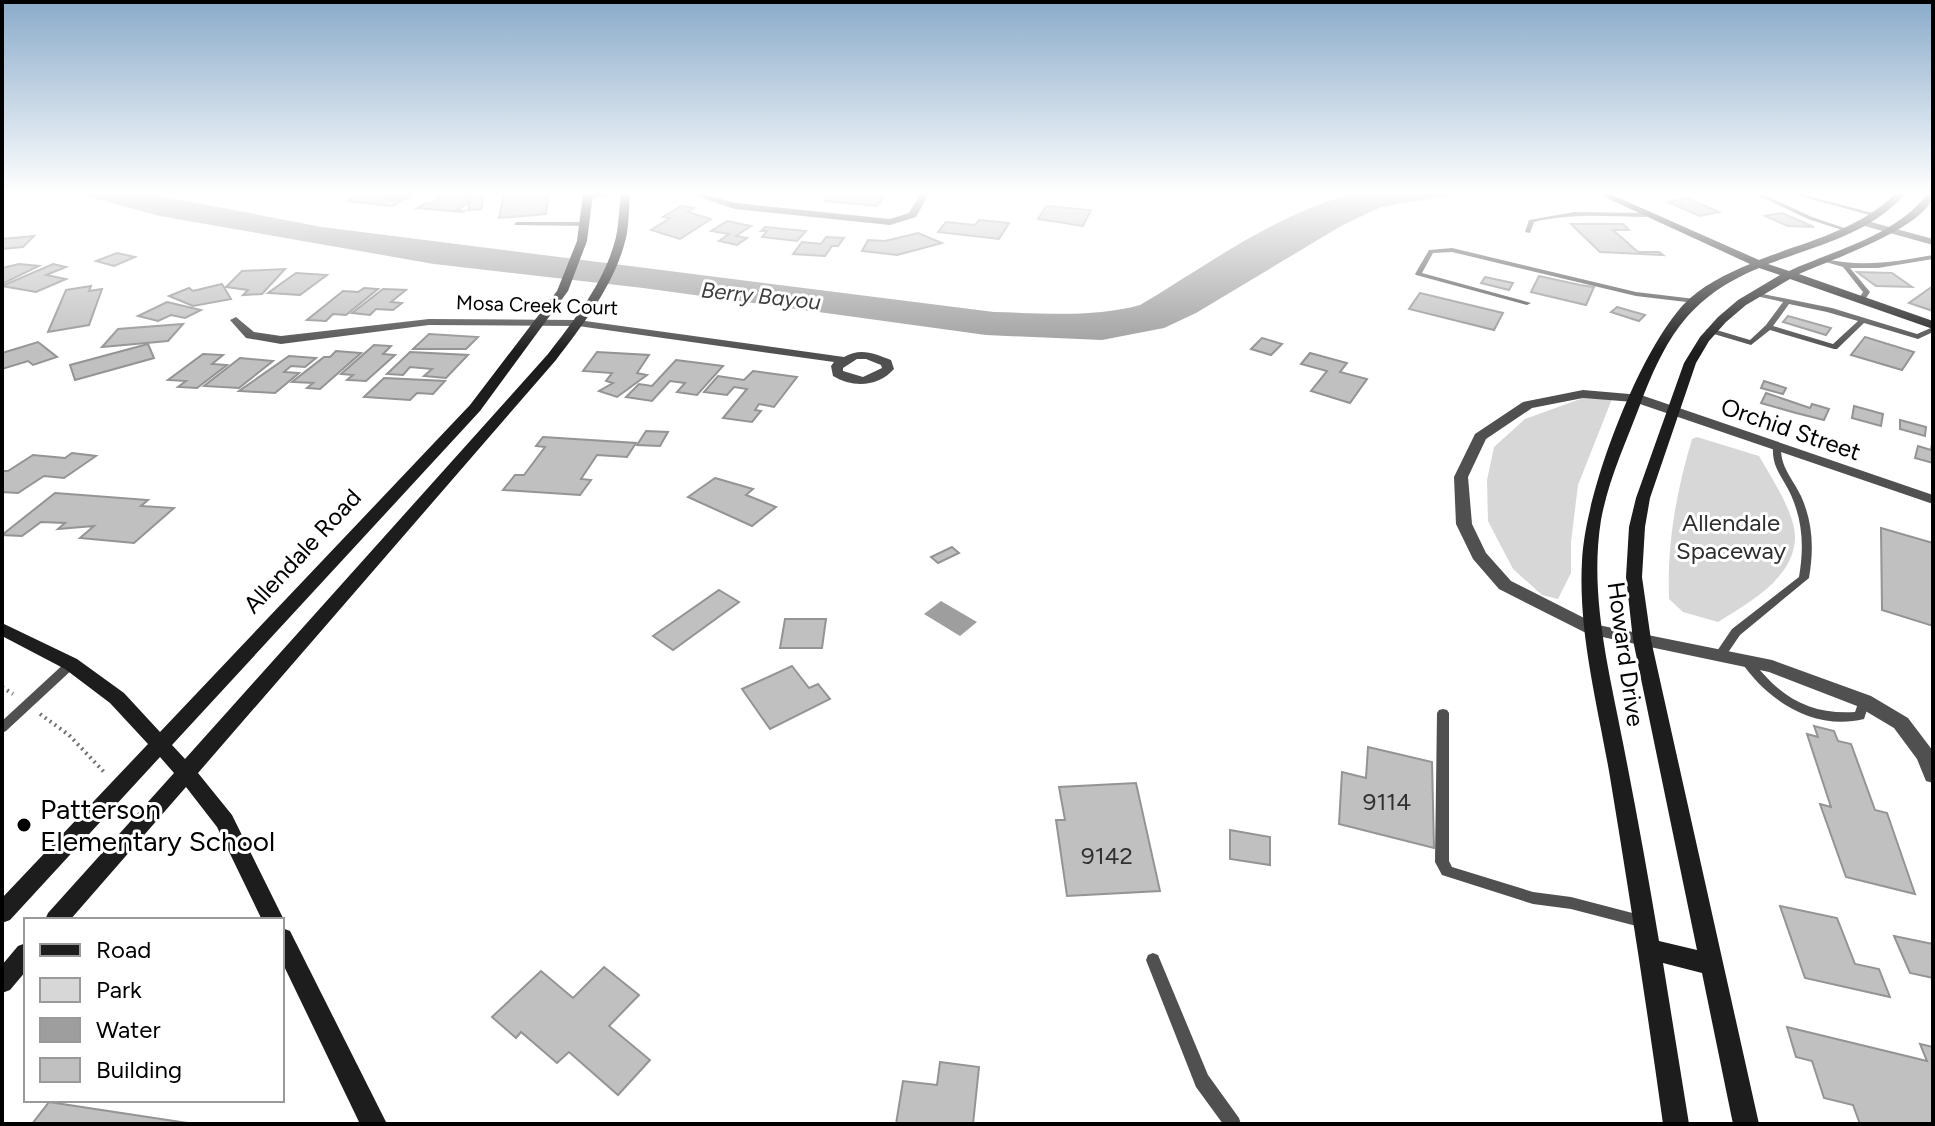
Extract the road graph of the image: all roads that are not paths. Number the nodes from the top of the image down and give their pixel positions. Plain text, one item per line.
1 (580, 247) edge
2 (617, 247) edge
3 (1718, 247) edge
4 (1804, 247) edge
5 (1852, 247) edge
6 (1933, 257) edge
7 (1822, 260) junction
8 (1758, 264) junction
9 (1846, 267) junction
10 (1789, 274) junction
11 (1753, 294) junction
12 (1849, 296) junction
13 (1862, 300) junction
14 (1695, 301) junction
15 (1527, 303) dead end
16 (1786, 303) junction
17 (1829, 310) junction
18 (236, 320) dead end
19 (1863, 320) junction
20 (540, 321) junction
21 (578, 323) junction
22 (1769, 327) junction
23 (1933, 327) edge
24 (1710, 330) junction
25 (843, 360) dead end
26 (1636, 398) junction
27 (475, 408) junction
28 (505, 412) junction
29 (1674, 412) junction
30 (1777, 449) junction
31 (1933, 500) edge
32 (2, 629) edge
33 (1594, 630) junction
34 (1642, 640) junction
35 (1721, 654) junction
36 (1746, 660) junction
37 (71, 664) junction
38 (1864, 701) junction
39 (1443, 713) dead end
40 (2, 728) edge
41 (159, 744) junction
42 (186, 773) junction
43 (1933, 775) edge
44 (2, 913) edge
45 (58, 918) edge
46 (272, 918) edge
47 (1646, 923) junction
48 (284, 942) edge
49 (1650, 949) junction
50 (24, 956) edge
51 (1153, 960) dead end
52 (1712, 965) junction
53 (2, 982) edge
54 (374, 1124) edge
55 (1233, 1124) edge
56 (1676, 1124) edge
57 (1746, 1124) edge

1 - 20 main road, Allendale Road
2 - 21 main road
3 - 8 main road
4 - 8 main road, Howard Drive
5 - 7 main road, Howard Drive
6 - 9 lane
7 - 9 lane
7 - 10 main road, Howard Drive
8 - 10 main road
8 - 14 main road, Howard Drive
9 - 13 lane
10 - 11 main road, Howard Drive
10 - 12 main road
11 - 16 lane
11 - 24 main road, Howard Drive
12 - 13 main road
12 - 17 lane
13 - 23 main road
14 - 15 lane
14 - 26 main road, Howard Drive
16 - 17 lane
16 - 22 lane
17 - 19 lane
18 - 20 street, Mosa Creek Court
19 - 22 lane
19 - 23 lane
20 - 21 street, Mosa Creek Court
20 - 27 main road, Allendale Road
21 - 25 street, Mosa Creek Court
21 - 28 main road
22 - 24 lane
24 - 29 main road, Howard Drive
26 - 29 street, Orchid Street
26 - 33 main road, Howard Drive
26 - 33 street, Orchid Street
27 - 28 main road
27 - 41 main road, Allendale Road
28 - 42 main road
29 - 30 street, Orchid Street
29 - 34 main road, Howard Drive
30 - 31 street, Orchid Street
30 - 35 lane
32 - 37 main road
33 - 34 street, Orchid Street
33 - 47 main road, Howard Drive
34 - 35 street, Orchid Street
34 - 52 main road, Howard Drive
35 - 36 street, Orchid Street
36 - 38 street, Orchid Street
36 - 38 lane
37 - 40 lane
37 - 41 main road
38 - 43 street, Orchid Street
39 - 47 lane
41 - 42 main road
41 - 44 main road, Allendale Road
42 - 45 main road
42 - 46 main road
47 - 49 main road, Howard Drive
48 - 54 main road
49 - 52 main road
49 - 56 main road, Howard Drive
50 - 53 main road
51 - 55 lane
52 - 57 main road, Howard Drive

